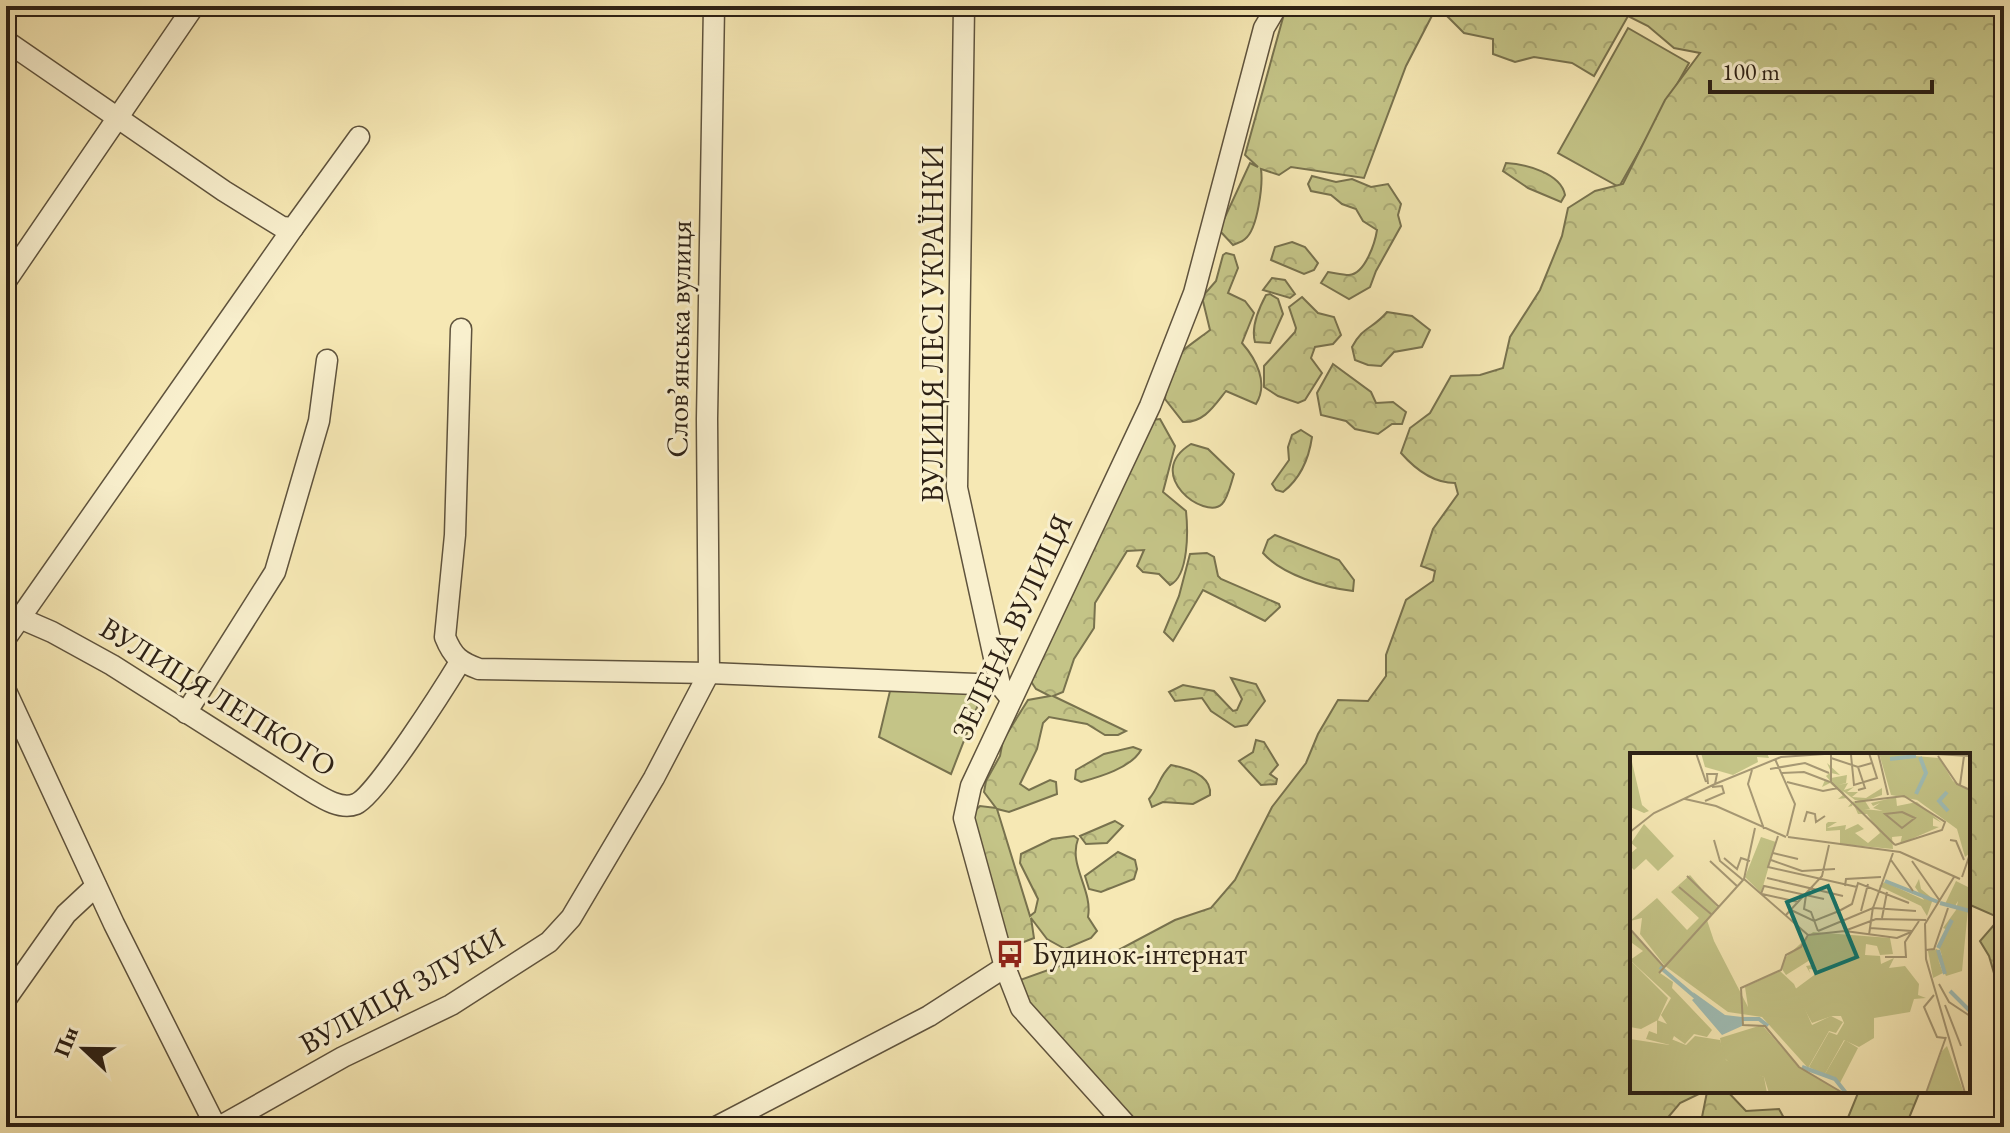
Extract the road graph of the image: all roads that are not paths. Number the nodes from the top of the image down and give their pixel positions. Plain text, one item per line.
1 (194, 6) edge
2 (714, 6) edge
3 (964, 6) edge
4 (1259, 6) edge
5 (1277, 6) edge
6 (1264, 28) junction
7 (6, 41) edge
8 (117, 119) junction
9 (359, 137) dead end
10 (293, 228) junction
11 (6, 281) edge
12 (461, 329) dead end
13 (327, 360) dead end
14 (22, 619) junction
15 (6, 638) edge
16 (460, 662) junction
17 (709, 673) junction
18 (6, 691) edge
19 (1006, 692) junction
20 (186, 713) junction
21 (96, 886) junction
22 (1005, 967) junction
23 (6, 999) edge
24 (218, 1127) edge
25 (716, 1127) edge
26 (1128, 1127) edge

1 - 8 street
2 - 17 street, Словʼянська вулиця
3 - 19 street, ВУЛИЦЯ ЛЕСІ УКРАЇНКИ
4 - 6 street
5 - 6 street, ЗЕЛЕНА ВУЛИЦЯ
6 - 19 street, ЗЕЛЕНА ВУЛИЦЯ
7 - 8 street
8 - 10 street
8 - 11 street
9 - 10 street
10 - 14 street
12 - 16 street
13 - 20 street
14 - 15 street
14 - 20 street, ВУЛИЦЯ ЛЕПКОГО
16 - 17 street
16 - 20 street, ВУЛИЦЯ ЛЕПКОГО
17 - 19 street
17 - 24 street, ВУЛИЦЯ ЗЛУКИ
18 - 21 street
19 - 22 street, ЗЕЛЕНА ВУЛИЦЯ
21 - 23 street
21 - 24 street
22 - 25 street
22 - 26 street, ЗЕЛЕНА ВУЛИЦЯ

